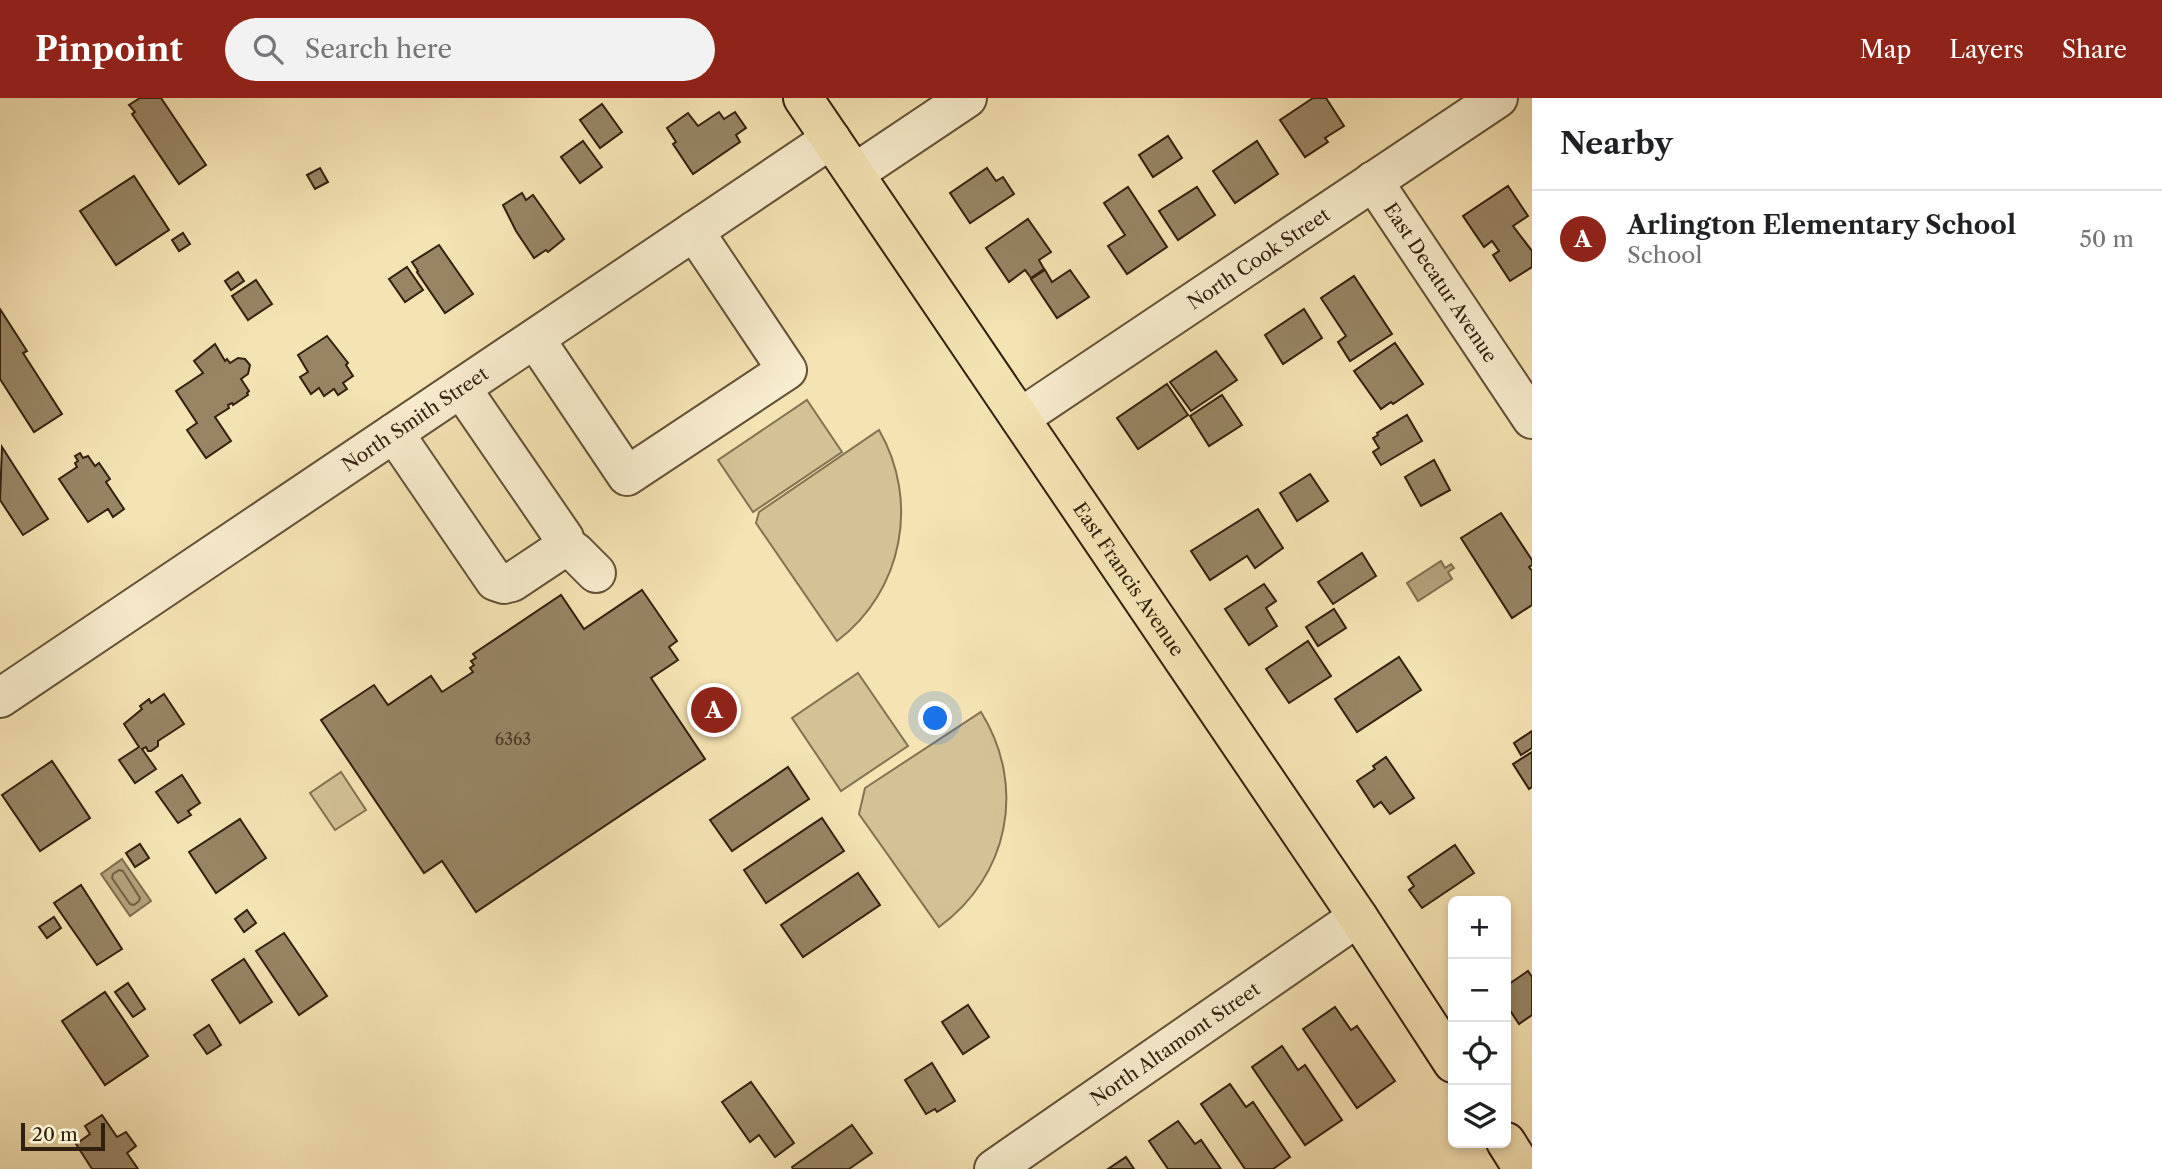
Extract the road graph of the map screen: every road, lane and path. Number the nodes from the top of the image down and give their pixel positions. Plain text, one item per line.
1 (803, 98) edge
2 (967, 98) edge
3 (1498, 98) edge
4 (831, 139) junction
5 (855, 173) junction
6 (1373, 181) junction
7 (694, 231) junction
8 (535, 339) junction
9 (461, 388) junction
10 (1020, 418) junction
11 (1532, 419) edge
12 (394, 433) junction
13 (564, 544) junction
14 (596, 573) dead end
15 (0, 698) edge
16 (1357, 917) junction
17 (1448, 1055) edge
18 (1509, 1148) edge
19 (994, 1169) edge
20 (1523, 1169) edge

1 - 4 main road, East Francis Avenue
2 - 5 street
3 - 6 street, North Cook Street
4 - 5 main road, East Francis Avenue
4 - 7 street, North Smith Street
5 - 10 main road, East Francis Avenue
6 - 10 street, North Cook Street
6 - 11 street, East Decatur Avenue
7 - 8 street, North Smith Street
7 - 8 street
8 - 9 street, North Smith Street
9 - 12 street, North Smith Street
9 - 13 street
10 - 16 main road, East Francis Avenue
12 - 13 street
12 - 15 street, North Smith Street
13 - 14 street
16 - 17 main road, East Francis Avenue
16 - 19 street, North Altamont Street
18 - 20 main road

